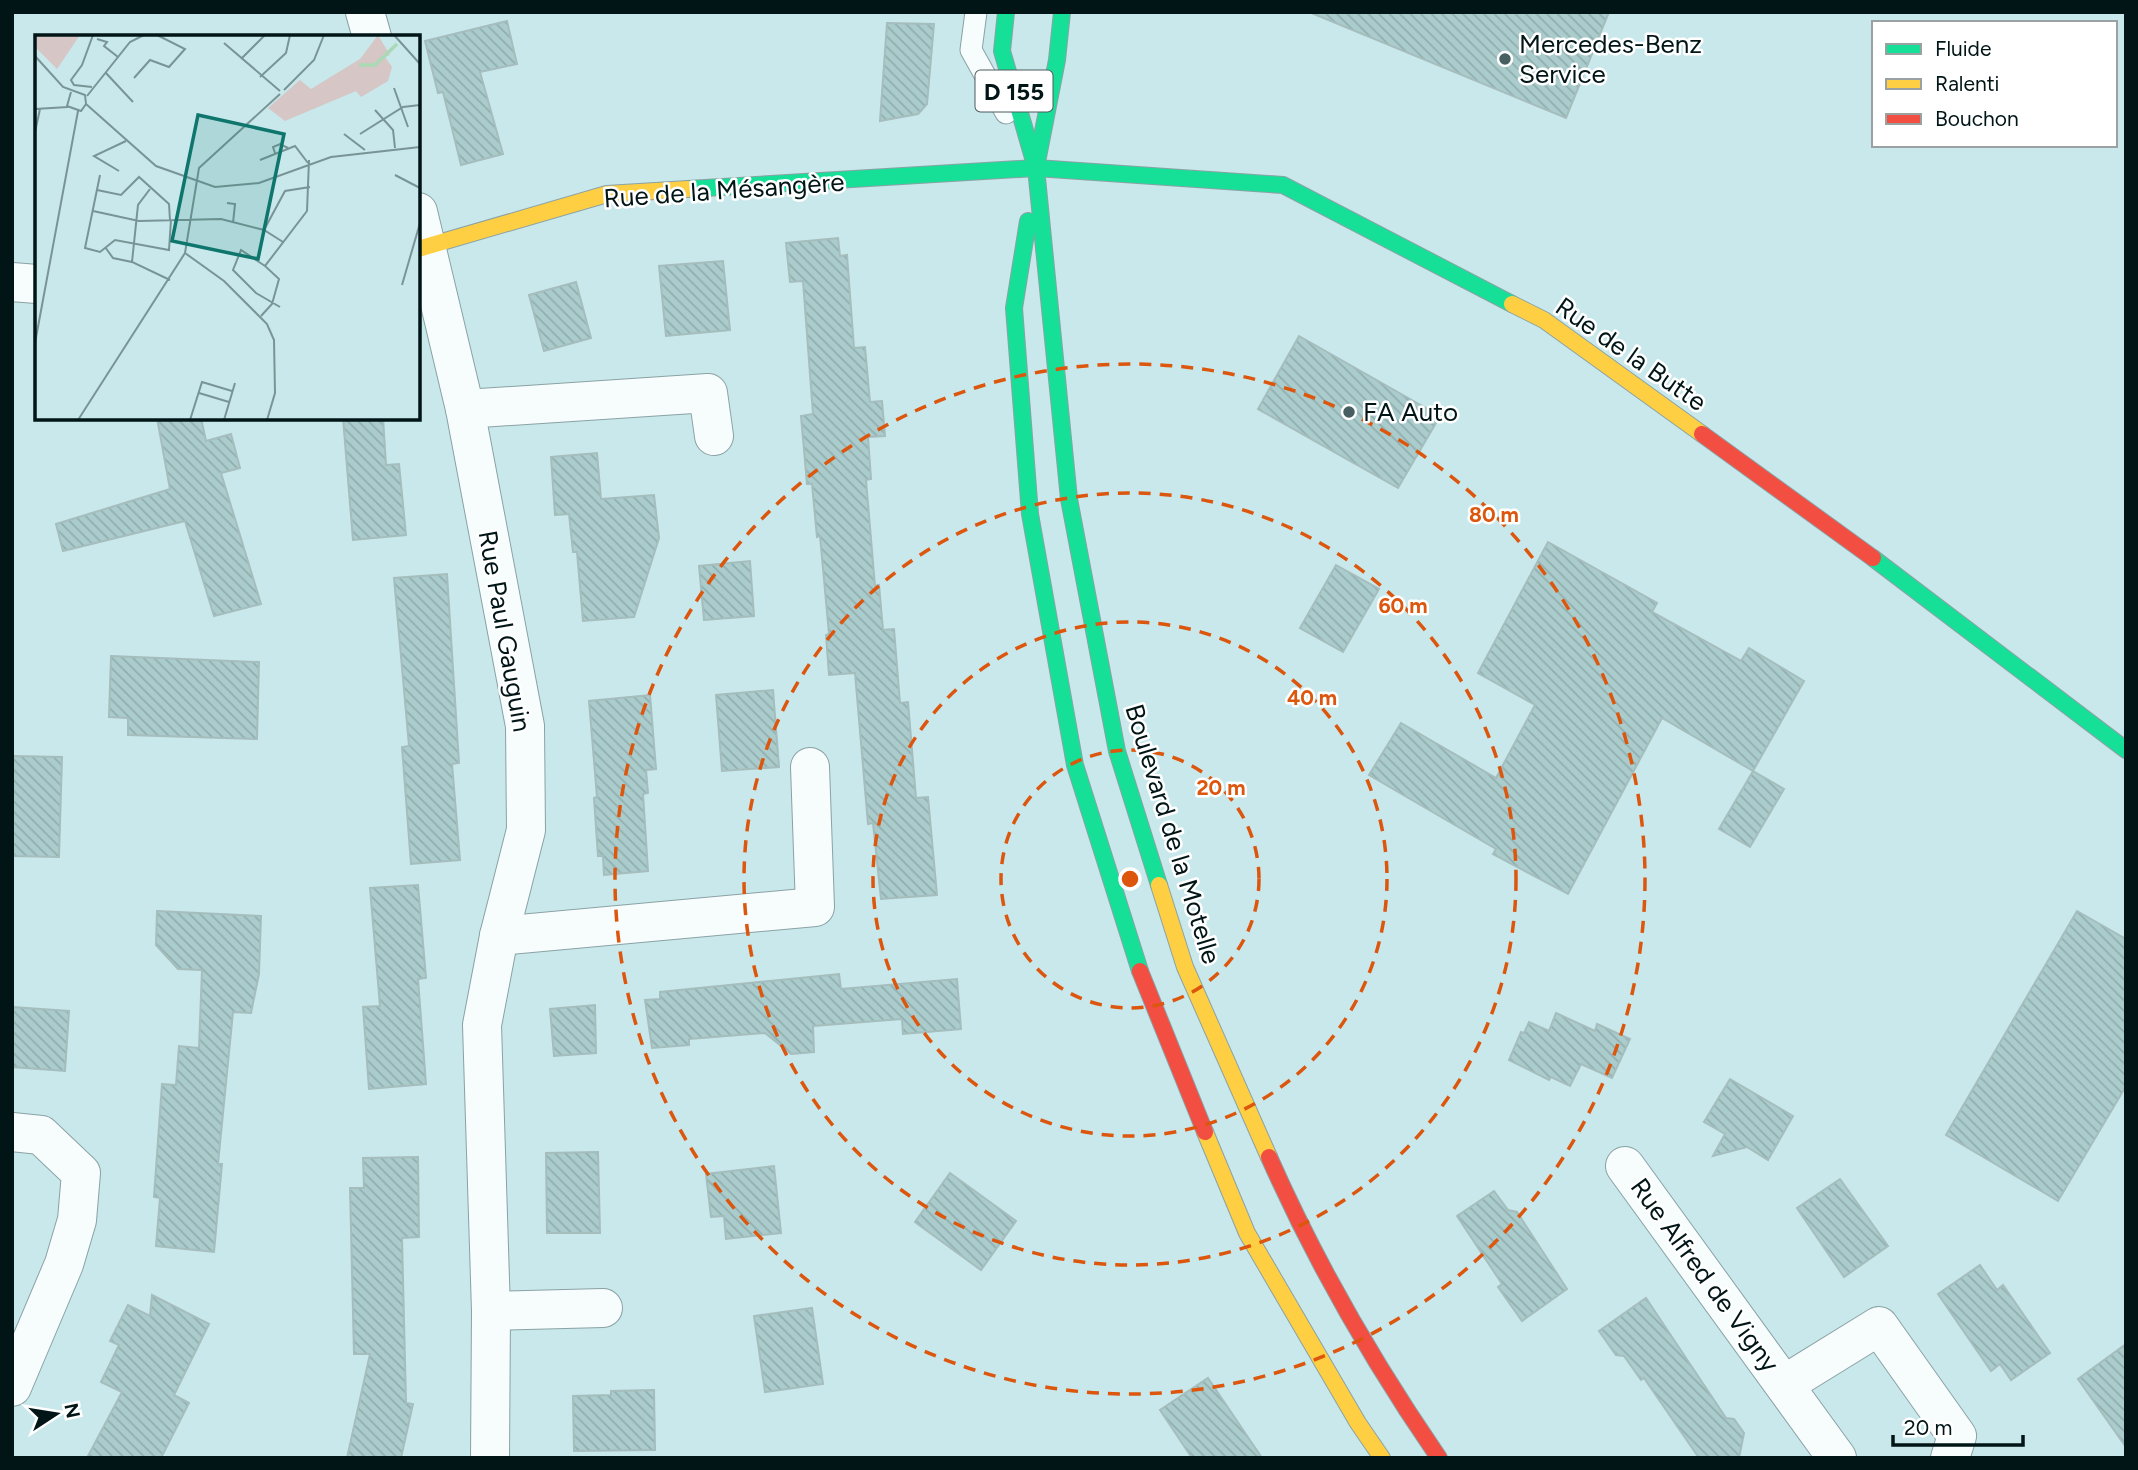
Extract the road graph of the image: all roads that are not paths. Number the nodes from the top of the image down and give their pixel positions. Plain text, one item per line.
1 (365, 12) edge
2 (976, 12) edge
3 (1006, 12) edge
4 (1062, 12) edge
5 (371, 35) edge
6 (1036, 168) junction
7 (421, 236) edge
8 (12, 282) edge
9 (35, 284) edge
10 (465, 409) junction
11 (714, 436) dead end
12 (2126, 750) edge
13 (810, 767) dead end
14 (499, 936) junction
15 (12, 1132) edge
16 (1625, 1166) dead end
17 (603, 1308) dead end
18 (492, 1311) junction
19 (1785, 1384) junction
20 (12, 1387) edge
21 (490, 1458) edge
22 (1382, 1458) edge
23 (1439, 1458) edge
24 (1836, 1458) edge
25 (1950, 1458) edge

1 - 5 street
2 - 6 lane
3 - 6 main road, Boulevard de la Motelle / D 155
4 - 6 main road, Boulevard de la Motelle / D 155
6 - 7 main road, Rue de la Mésangère
6 - 12 main road, Rue de la Butte
6 - 22 main road, Boulevard de la Motelle / D 155
6 - 23 main road, Boulevard de la Motelle / D 155
7 - 10 street, Rue Paul Gauguin
8 - 9 street
10 - 11 street
10 - 14 street, Rue Paul Gauguin
13 - 14 street
14 - 18 street, Rue Paul Gauguin
15 - 20 street
16 - 19 street, Rue Alfred de Vigny
17 - 18 street
18 - 21 street, Rue Paul Gauguin
19 - 24 street, Rue Alfred de Vigny
19 - 25 street, Rue Alfred de Vigny

